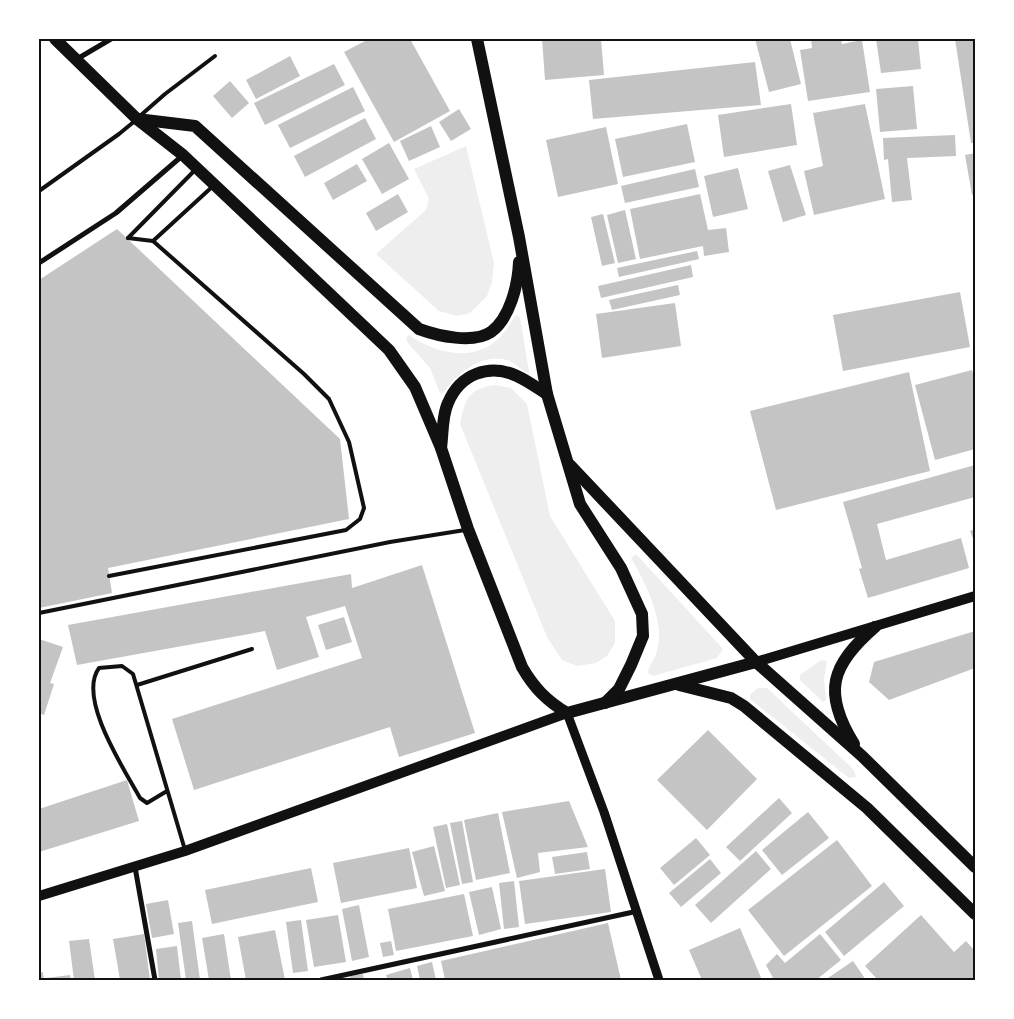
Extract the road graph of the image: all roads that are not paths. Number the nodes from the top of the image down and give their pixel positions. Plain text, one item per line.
1 (56, 39) edge
2 (111, 39) edge
3 (477, 39) edge
4 (215, 56) dead end
5 (77, 60) junction
6 (137, 119) junction
7 (183, 155) junction
8 (196, 169) junction
9 (213, 186) junction
10 (39, 191) edge
11 (519, 237) junction
12 (154, 241) junction
13 (39, 264) edge
14 (547, 394) junction
15 (441, 448) junction
16 (568, 464) junction
17 (468, 529) junction
18 (109, 576) dead end
19 (975, 596) edge
20 (39, 613) edge
21 (874, 626) junction
22 (252, 649) dead end
23 (756, 662) junction
24 (676, 684) junction
25 (136, 685) junction
26 (605, 703) junction
27 (567, 714) junction
28 (862, 756) junction
29 (167, 790) junction
30 (185, 851) junction
31 (135, 867) junction
32 (975, 867) edge
33 (39, 896) edge
34 (638, 911) junction
35 (975, 914) edge
36 (155, 980) edge
37 (321, 980) edge
38 (659, 980) edge

1 - 5 main road
2 - 5 street
3 - 11 main road
4 - 6 lane
5 - 6 main road
6 - 7 main road
6 - 10 lane
6 - 11 main road
7 - 8 main road
7 - 13 street
8 - 9 main road
8 - 12 lane
9 - 12 lane
9 - 15 main road
11 - 14 main road
12 - 18 lane
14 - 15 main road
14 - 16 main road
15 - 17 main road
16 - 23 main road
16 - 26 main road
17 - 20 lane
17 - 27 main road
19 - 21 main road
21 - 23 main road
21 - 28 main road
22 - 25 lane
23 - 24 main road
23 - 28 main road
24 - 26 main road
24 - 35 main road
25 - 29 lane
25 - 29 lane
26 - 27 main road
27 - 30 main road
27 - 34 street
28 - 32 main road
29 - 30 lane
30 - 31 main road
31 - 33 main road
31 - 36 street
34 - 37 street
34 - 38 street

